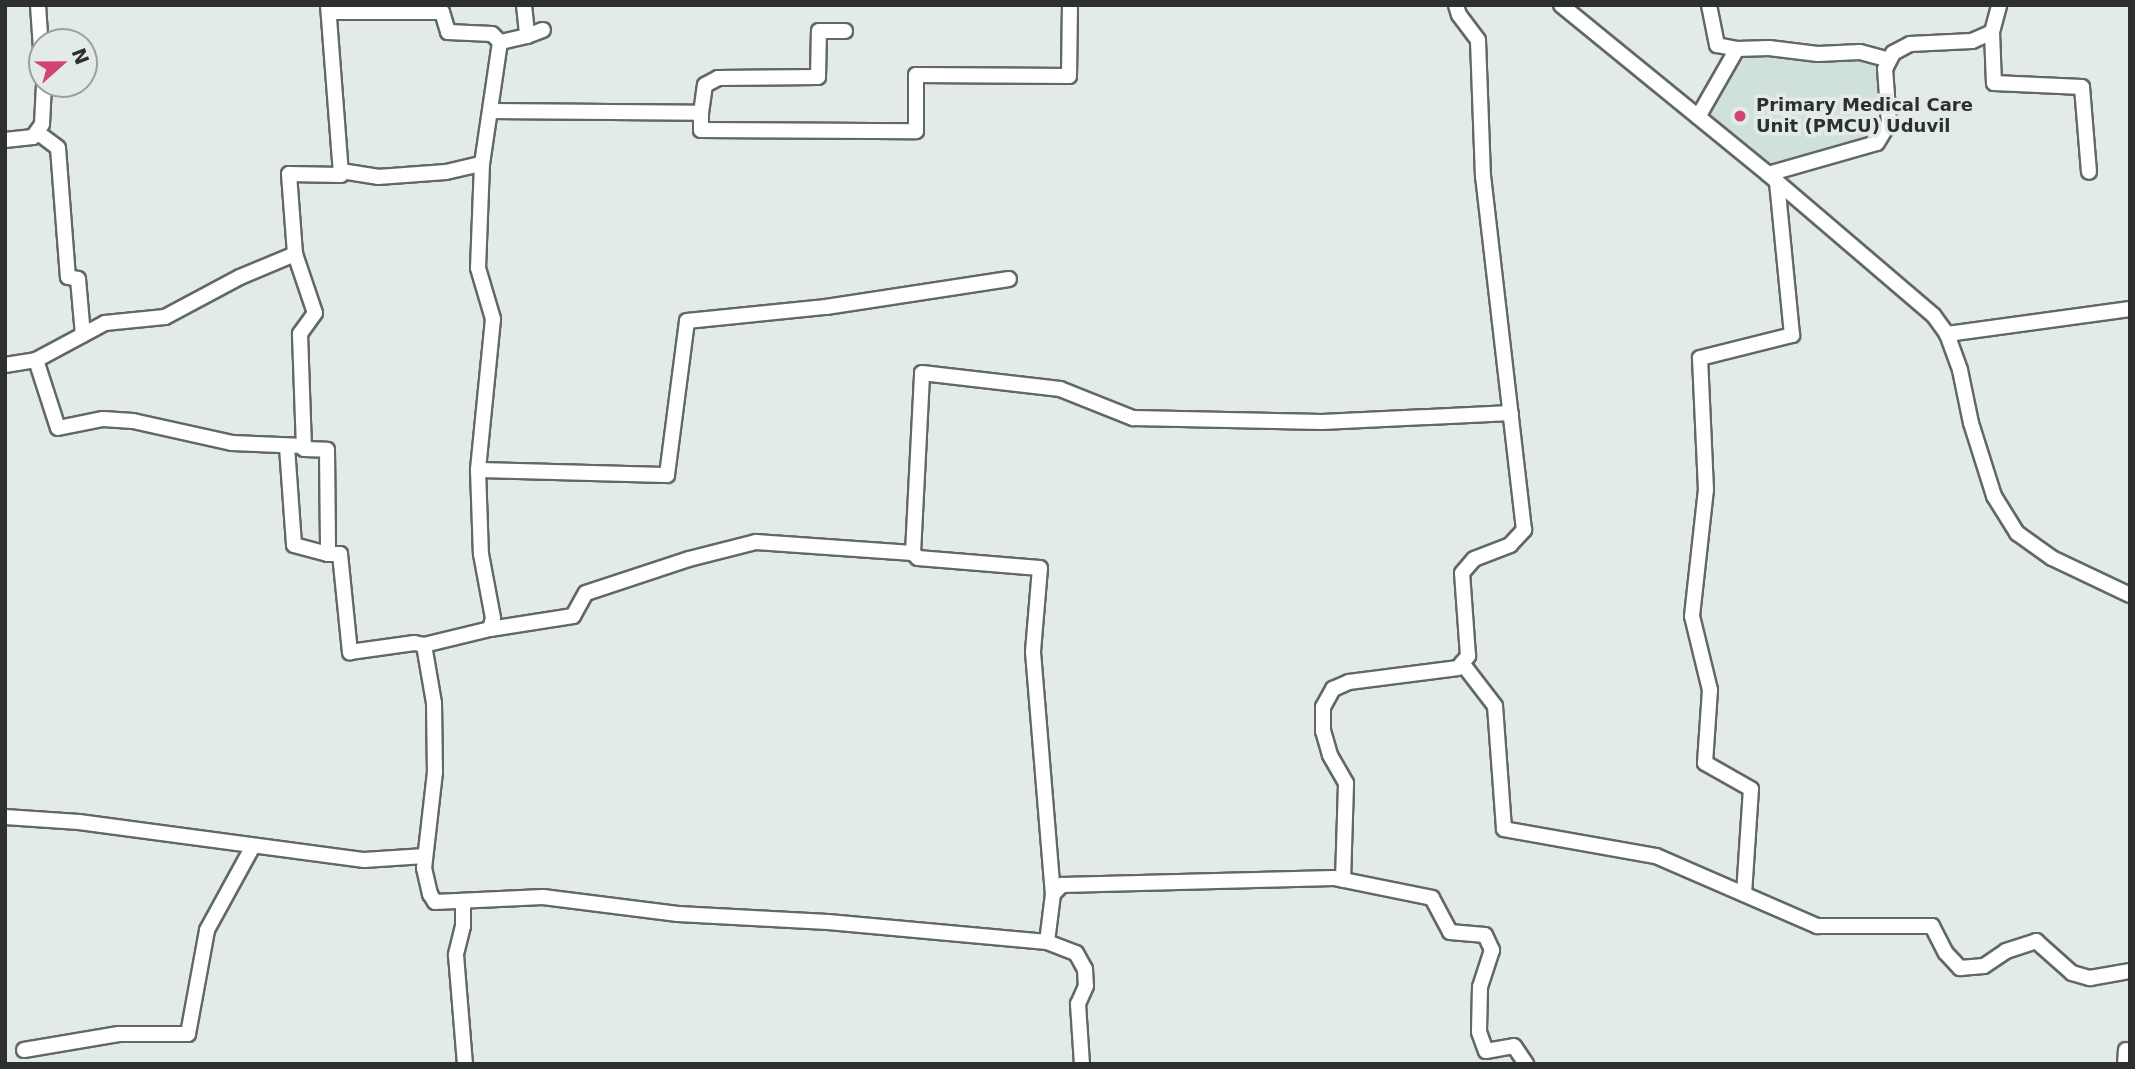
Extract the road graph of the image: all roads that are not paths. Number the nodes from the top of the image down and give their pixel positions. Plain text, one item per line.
1 (38, 5) edge
2 (524, 5) edge
3 (1070, 5) edge
4 (1456, 5) edge
5 (1561, 5) edge
6 (1709, 5) edge
7 (1999, 5) edge
8 (329, 8) edge
9 (40, 28) edge
10 (543, 30) dead end
11 (845, 31) dead end
12 (1992, 32) junction
13 (527, 36) junction
14 (500, 42) junction
15 (1737, 49) junction
16 (1889, 60) junction
17 (45, 98) edge
18 (491, 111) junction
19 (701, 113) junction
20 (1698, 117) junction
21 (37, 132) junction
22 (5, 141) edge
23 (482, 164) junction
24 (341, 171) junction
25 (2089, 172) dead end
26 (1773, 178) junction
27 (295, 254) junction
28 (1009, 279) dead end
29 (2130, 309) edge
30 (1947, 334) junction
31 (83, 335) junction
32 (36, 360) junction
33 (5, 365) edge
34 (1511, 413) junction
35 (304, 446) junction
36 (287, 447) junction
37 (478, 470) junction
38 (913, 553) junction
39 (328, 554) junction
40 (2130, 595) edge
41 (490, 629) junction
42 (424, 645) junction
43 (1462, 663) junction
44 (5, 817) edge
45 (253, 846) junction
46 (425, 856) junction
47 (1343, 880) junction
48 (1053, 894) junction
49 (1744, 894) junction
50 (463, 902) junction
51 (1047, 942) junction
52 (2130, 971) edge
53 (24, 1050) dead end
54 (465, 1064) edge
55 (1082, 1064) edge
56 (1526, 1064) edge

1 - 9 street
2 - 13 street
3 - 19 street
4 - 34 street
5 - 20 street
6 - 15 street
7 - 12 street
8 - 14 street
8 - 24 street
10 - 13 street
11 - 19 street
12 - 16 street
12 - 25 street
13 - 14 street
14 - 18 street
15 - 16 street
15 - 20 street
16 - 26 street
17 - 21 street
18 - 19 street
18 - 23 street
20 - 26 street
21 - 22 street
21 - 31 street
23 - 24 street
23 - 37 street
24 - 27 street
26 - 30 street
26 - 49 street
27 - 31 street
27 - 35 street
28 - 37 street
29 - 30 street
30 - 40 street
31 - 32 street
32 - 33 street
32 - 36 street
34 - 38 street
34 - 43 street
35 - 36 street
35 - 39 street
36 - 39 street
37 - 41 street
38 - 41 street
38 - 48 street
39 - 42 street
41 - 42 street
42 - 46 street
43 - 47 street
43 - 49 street
44 - 45 street
45 - 46 street
45 - 53 street
46 - 50 street
47 - 48 street
47 - 56 street
48 - 51 street
49 - 52 street
50 - 51 street
50 - 54 street
51 - 55 street

